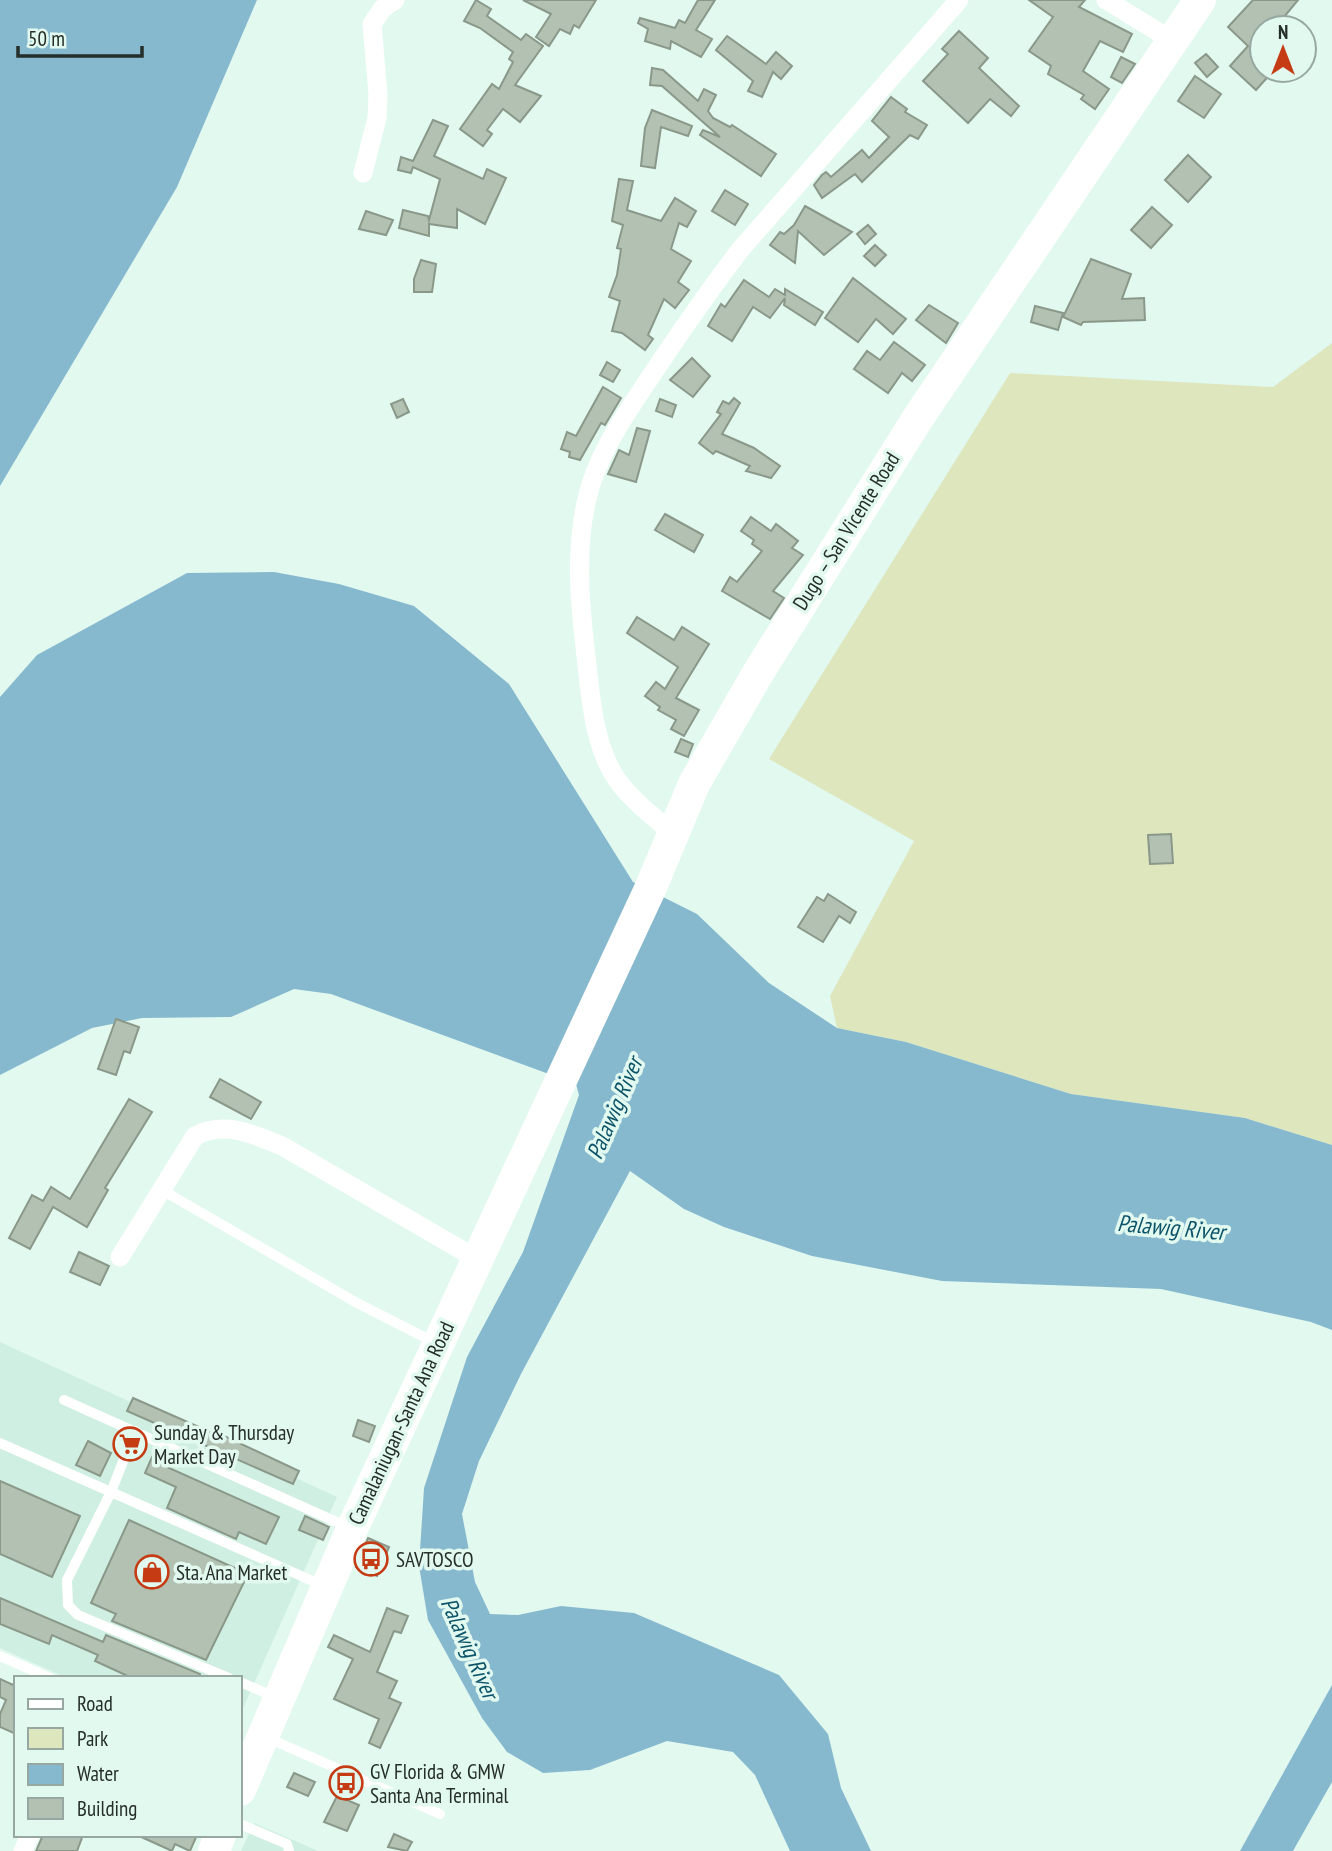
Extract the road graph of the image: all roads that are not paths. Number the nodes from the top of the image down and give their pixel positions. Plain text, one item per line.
1 (395, 0) edge
2 (959, 0) edge
3 (1106, 0) edge
4 (1200, 0) edge
5 (1173, 41) junction
6 (363, 173) dead end
7 (673, 834) junction
8 (552, 1097) joint
9 (162, 1189) junction
10 (120, 1257) dead end
11 (477, 1259) junction
12 (438, 1344) junction
13 (64, 1400) dead end
14 (135, 1431) junction
15 (0, 1443) edge
16 (111, 1492) junction
17 (352, 1529) junction
18 (328, 1588) junction
19 (0, 1656) edge
20 (45, 1676) edge
21 (224, 1676) edge
22 (242, 1683) edge
23 (279, 1699) junction
24 (248, 1762) edge
25 (440, 1814) dead end
26 (242, 1825) edge
27 (289, 1851) edge

1 - 6 street
2 - 7 street
3 - 5 street
4 - 5 main road, Dugo – San Vicente Road
5 - 7 main road, Dugo – San Vicente Road
7 - 8 main road, Dugo – San Vicente Road
8 - 11 main road, Camalaniugan-Santa Ana Road
9 - 10 street
9 - 11 street
9 - 12 lane
11 - 12 main road, Camalaniugan-Santa Ana Road
12 - 17 main road, Camalaniugan-Santa Ana Road
13 - 14 lane
14 - 16 lane
14 - 17 lane
15 - 16 lane
16 - 18 lane
16 - 21 lane
17 - 18 main road, Camalaniugan-Santa Ana Road
18 - 23 main road, Camalaniugan-Santa Ana Road
19 - 20 lane
22 - 23 lane
23 - 24 main road, Camalaniugan-Santa Ana Road
24 - 25 lane
26 - 27 lane

